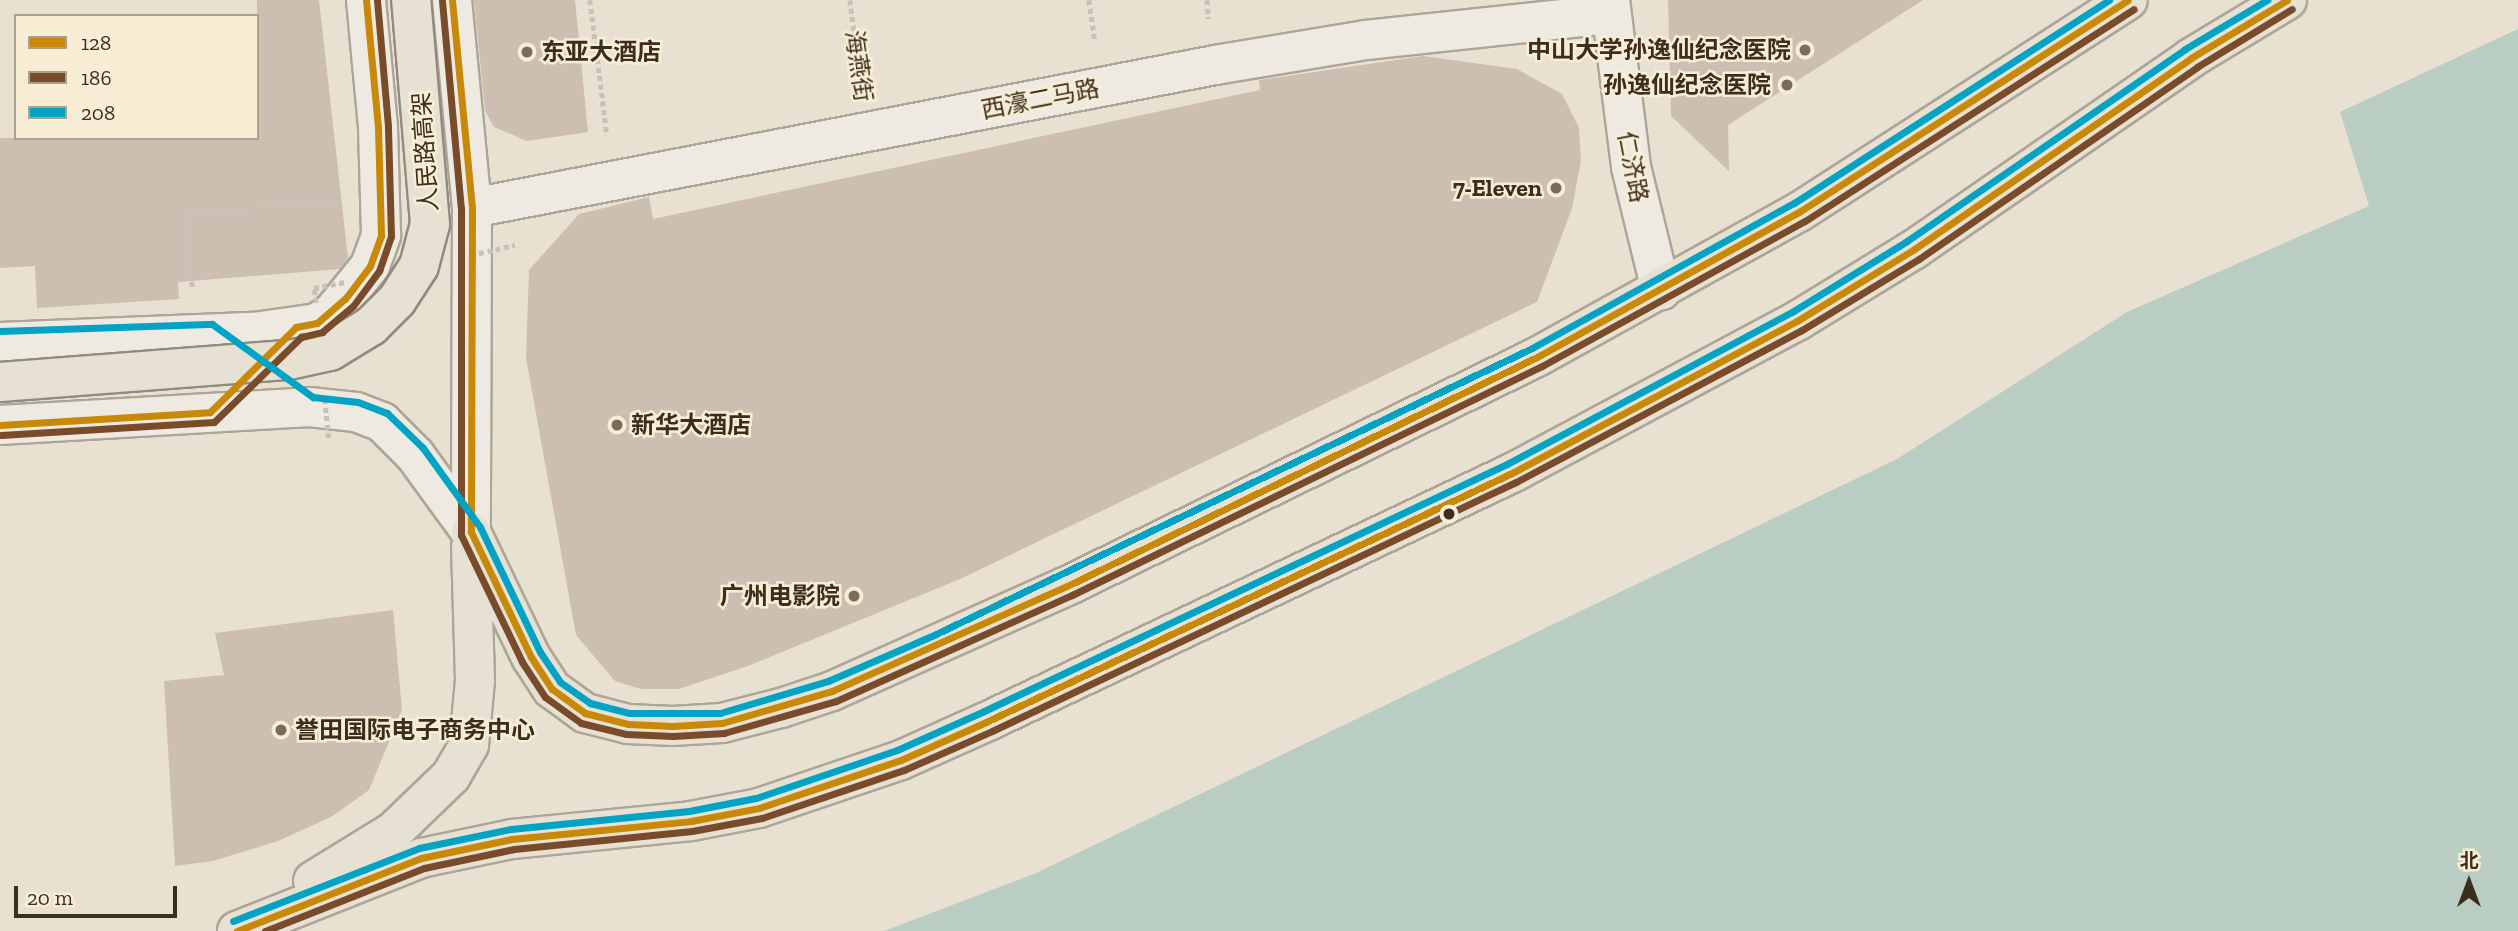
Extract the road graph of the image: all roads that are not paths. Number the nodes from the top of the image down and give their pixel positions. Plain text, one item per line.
1 (366, 0) edge
2 (411, 0) edge
3 (452, 0) edge
4 (2128, 0) edge
5 (2287, 0) edge
6 (1610, 7) edge
7 (472, 208) junction
8 (1661, 290) junction
9 (296, 327) junction
10 (209, 334) junction
11 (0, 342) edge
12 (254, 368) junction
13 (0, 382) edge
14 (309, 407) junction
15 (210, 412) junction
16 (0, 425) edge
17 (471, 532) junction
18 (236, 931) edge

1 - 9 main road
2 - 13 main road, 人民路高架, bridge
3 - 7 main road
4 - 8 main road
5 - 18 main road
6 - 7 main road, 西濠二马路
6 - 8 main road, 仁济路
7 - 17 main road
8 - 17 main road
9 - 10 main road
9 - 12 main road
10 - 11 main road
10 - 12 main road
12 - 14 main road
12 - 15 main road
14 - 15 main road
14 - 17 main road
15 - 16 main road
17 - 18 main road

